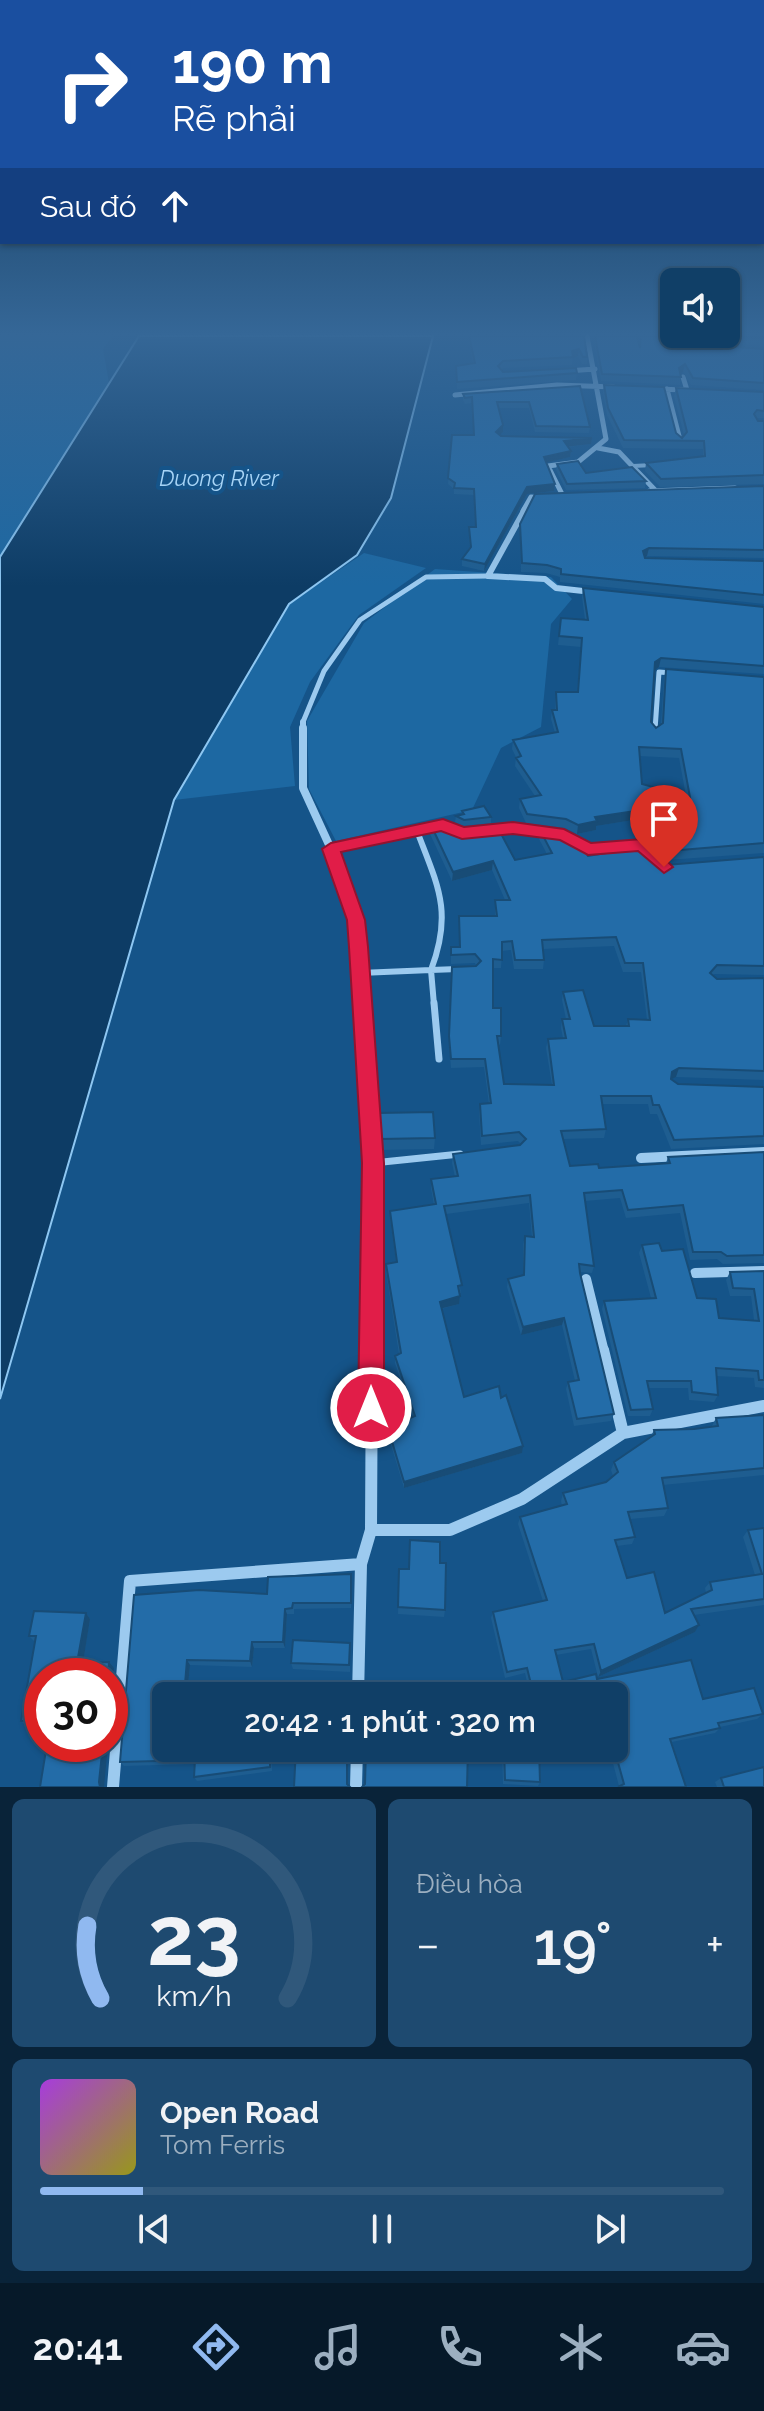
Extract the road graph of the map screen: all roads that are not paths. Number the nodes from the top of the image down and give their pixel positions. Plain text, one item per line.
1 (603, 419) edge
2 (675, 419) edge
3 (591, 439) edge
4 (606, 439) junction
5 (680, 440) edge
6 (598, 448) junction
7 (661, 464) edge
8 (633, 466) junction
9 (751, 488) edge
10 (655, 490) junction
11 (642, 493) edge
12 (564, 498) junction
13 (578, 498) edge
14 (488, 576) junction
15 (600, 593) edge
16 (674, 673) edge
17 (303, 722) joint
18 (655, 731) edge
19 (430, 828) edge
20 (417, 831) junction
21 (475, 832) edge
22 (331, 849) junction
23 (664, 867) edge
24 (474, 969) edge
25 (431, 970) junction
26 (360, 973) junction
27 (439, 1059) dead end
28 (474, 1152) edge
29 (764, 1152) edge
30 (641, 1158) dead end
31 (373, 1163) junction
32 (764, 1271) edge
33 (695, 1273) dead end
34 (586, 1279) dead end
35 (764, 1406) edge
36 (623, 1433) junction
37 (371, 1530) junction
38 (361, 1564) junction
39 (358, 1682) edge
40 (357, 1762) edge
41 (113, 1787) edge
42 (356, 1787) edge

1 - 4 street
2 - 5 street
3 - 4 street
4 - 6 street
6 - 8 street
6 - 12 street
7 - 8 lane
8 - 10 street
9 - 10 street
10 - 11 street
12 - 13 street
12 - 14 street
14 - 15 street
14 - 17 lane
16 - 18 lane
17 - 22 street
19 - 20 lane
20 - 22 lane
20 - 25 lane
21 - 23 street
22 - 26 street
24 - 25 lane
25 - 26 lane
25 - 27 lane
26 - 31 street
28 - 31 lane
29 - 30 street
31 - 37 street
32 - 33 street
34 - 36 street
35 - 36 street
36 - 37 street
37 - 38 street
38 - 39 street
38 - 41 street
40 - 42 street

